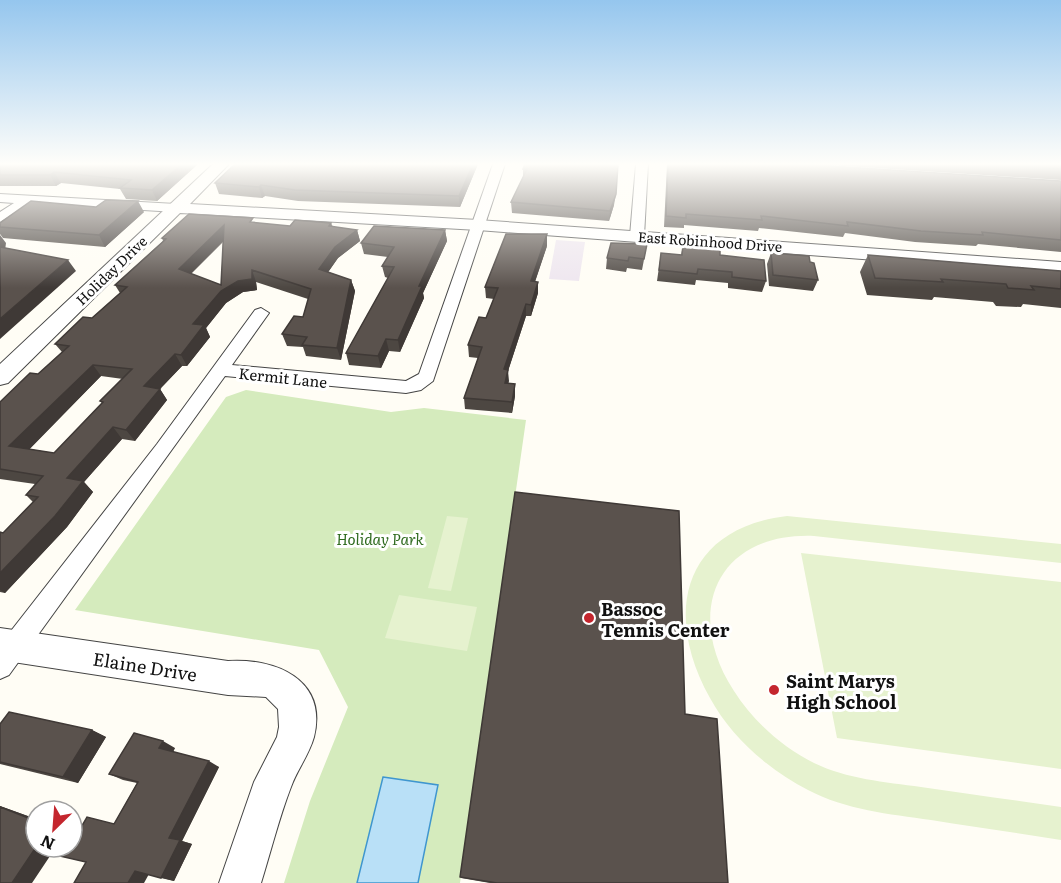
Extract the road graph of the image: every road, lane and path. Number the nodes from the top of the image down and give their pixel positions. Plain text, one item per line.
1 (18, 205) edge
2 (130, 205) edge
3 (179, 205) edge
4 (485, 205) edge
5 (639, 205) edge
6 (176, 208) junction
7 (0, 218) edge
8 (478, 225) junction
9 (637, 236) junction
10 (1061, 268) edge
11 (261, 313) dead end
12 (220, 370) junction
13 (0, 377) edge
14 (5, 652) edge
15 (240, 883) edge

1 - 7 street
2 - 6 street, East Robinhood Drive
3 - 6 street, Holiday Drive
4 - 8 street, Kermit Lane
5 - 9 street
6 - 8 street, East Robinhood Drive
6 - 13 street, Holiday Drive
8 - 9 street, East Robinhood Drive
8 - 12 street, Kermit Lane
9 - 10 street, East Robinhood Drive
11 - 12 street
12 - 14 street, Kermit Lane
14 - 15 street, Elaine Drive

